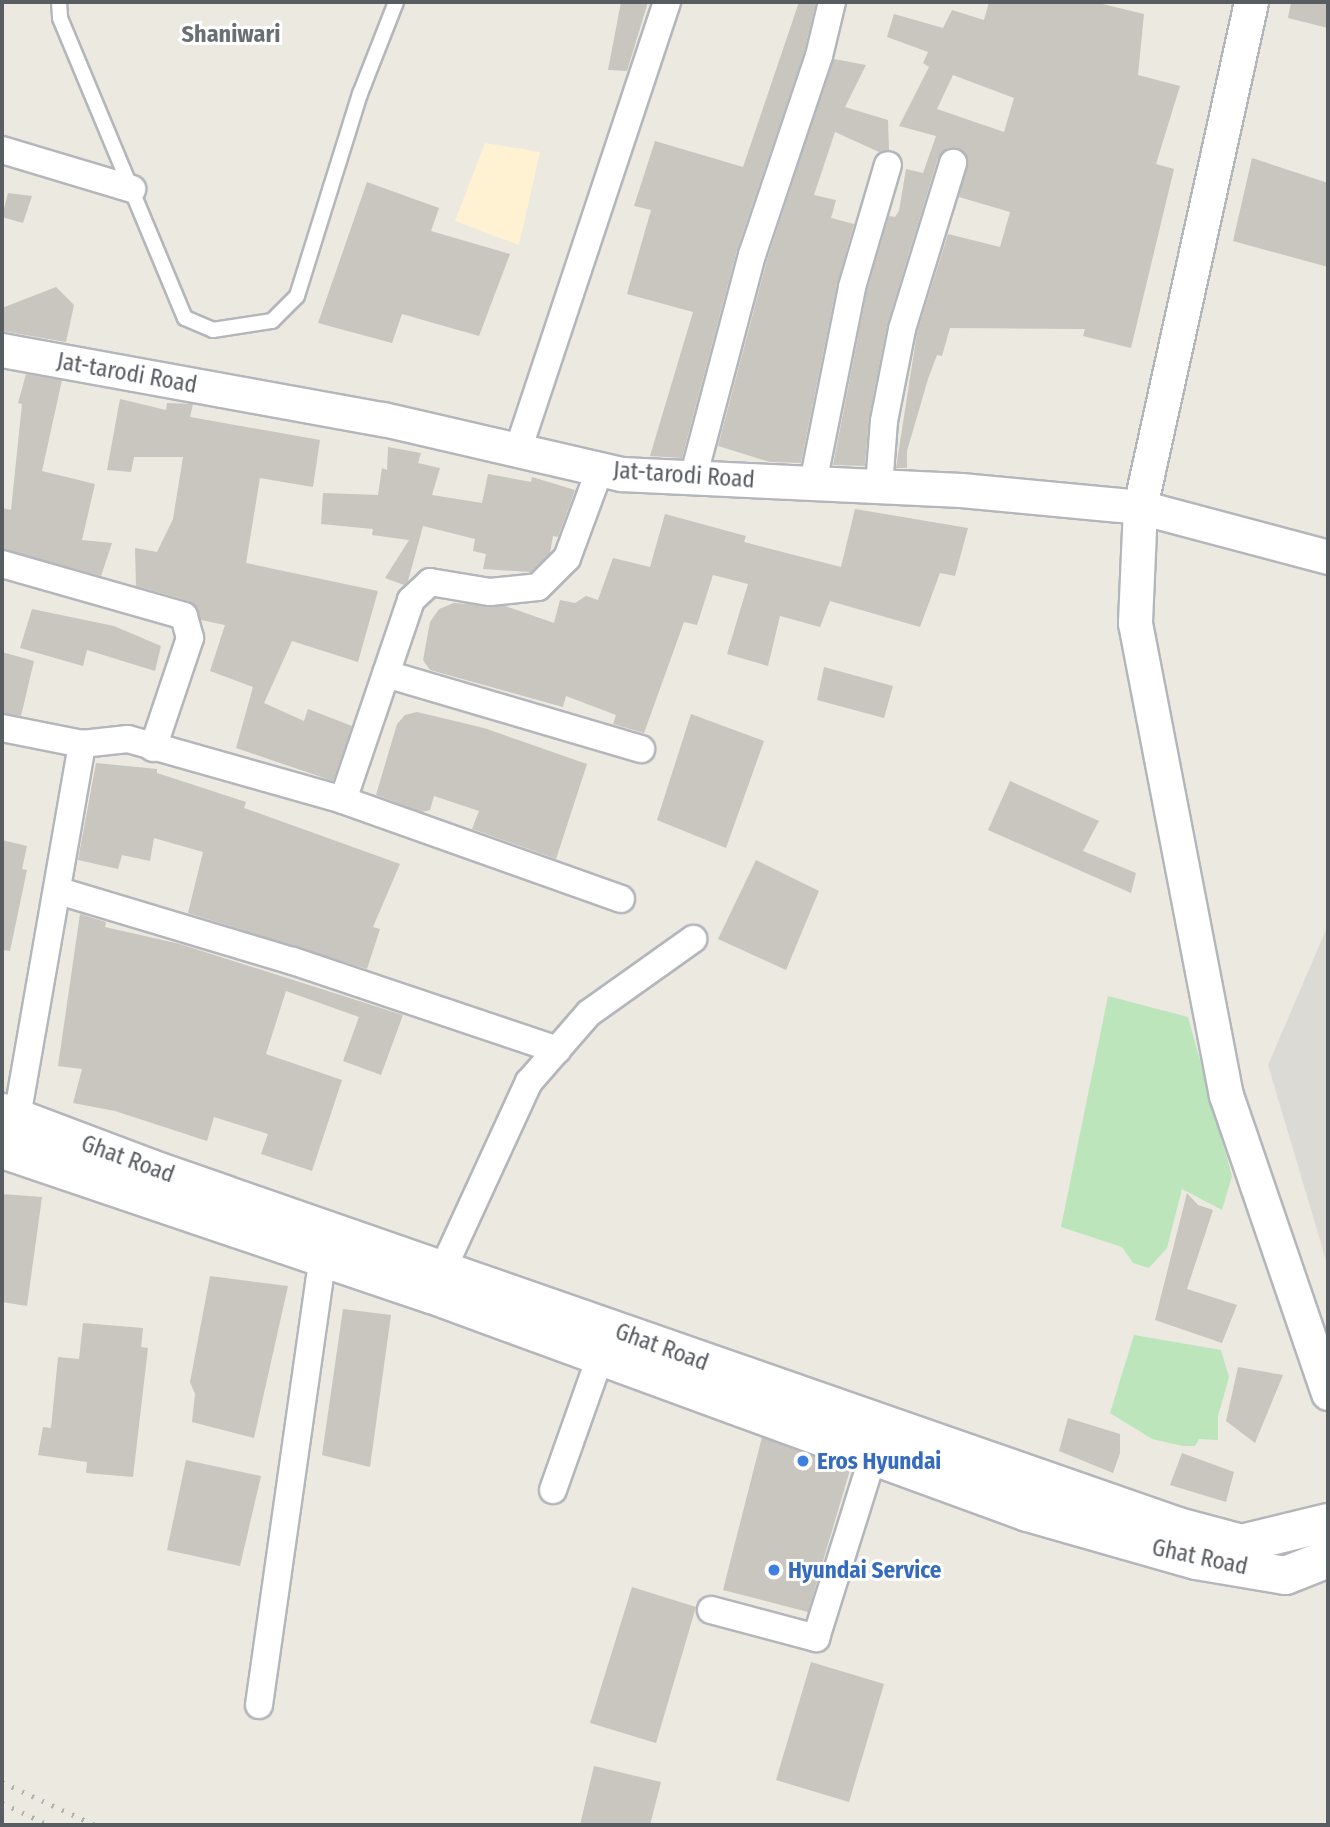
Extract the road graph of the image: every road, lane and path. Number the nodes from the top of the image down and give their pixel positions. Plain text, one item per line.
1 (59, 2) edge
2 (396, 2) edge
3 (667, 2) edge
4 (832, 2) edge
5 (1251, 2) edge
6 (2, 150) edge
7 (953, 163) dead end
8 (888, 165) dead end
9 (132, 189) junction
10 (2, 350) edge
11 (518, 450) junction
12 (600, 469) junction
13 (693, 478) junction
14 (813, 482) junction
15 (879, 486) junction
16 (1140, 507) junction
17 (1328, 557) edge
18 (2, 564) edge
19 (386, 674) junction
20 (2, 728) edge
21 (82, 744) junction
22 (153, 748) junction
23 (641, 749) dead end
24 (343, 800) junction
25 (59, 891) junction
26 (621, 899) dead end
27 (693, 939) dead end
28 (557, 1050) junction
29 (7, 1126) edge
30 (323, 1257) junction
31 (438, 1281) junction
32 (604, 1343) junction
33 (1328, 1393) edge
34 (879, 1439) junction
35 (552, 1490) dead end
36 (1328, 1522) edge
37 (1328, 1558) edge
38 (711, 1610) dead end
39 (259, 1705) dead end

1 - 9 lane
2 - 9 lane
3 - 11 street
4 - 13 street
5 - 16 street
6 - 9 street
7 - 15 street
8 - 14 street
10 - 11 street, Jat-tarodi Road
11 - 12 street, Jat-tarodi Road
12 - 13 street, Jat-tarodi Road
12 - 19 street
13 - 14 street, Jat-tarodi Road
14 - 15 street, Jat-tarodi Road
15 - 16 street, Jat-tarodi Road
16 - 17 street, Jat-tarodi Road
16 - 33 street
18 - 22 street
19 - 23 street
19 - 24 street
20 - 21 street
21 - 22 street
21 - 25 street
22 - 24 street
24 - 26 street
25 - 28 street
25 - 29 street
27 - 28 street
28 - 31 street
29 - 30 main road, Ghat Road
29 - 31 main road, Ghat Road
30 - 31 main road, Ghat Road
30 - 39 street
31 - 32 main road, Ghat Road
32 - 34 main road, Ghat Road
32 - 35 street
34 - 36 main road, Ghat Road
34 - 37 main road, Ghat Road
34 - 38 street

